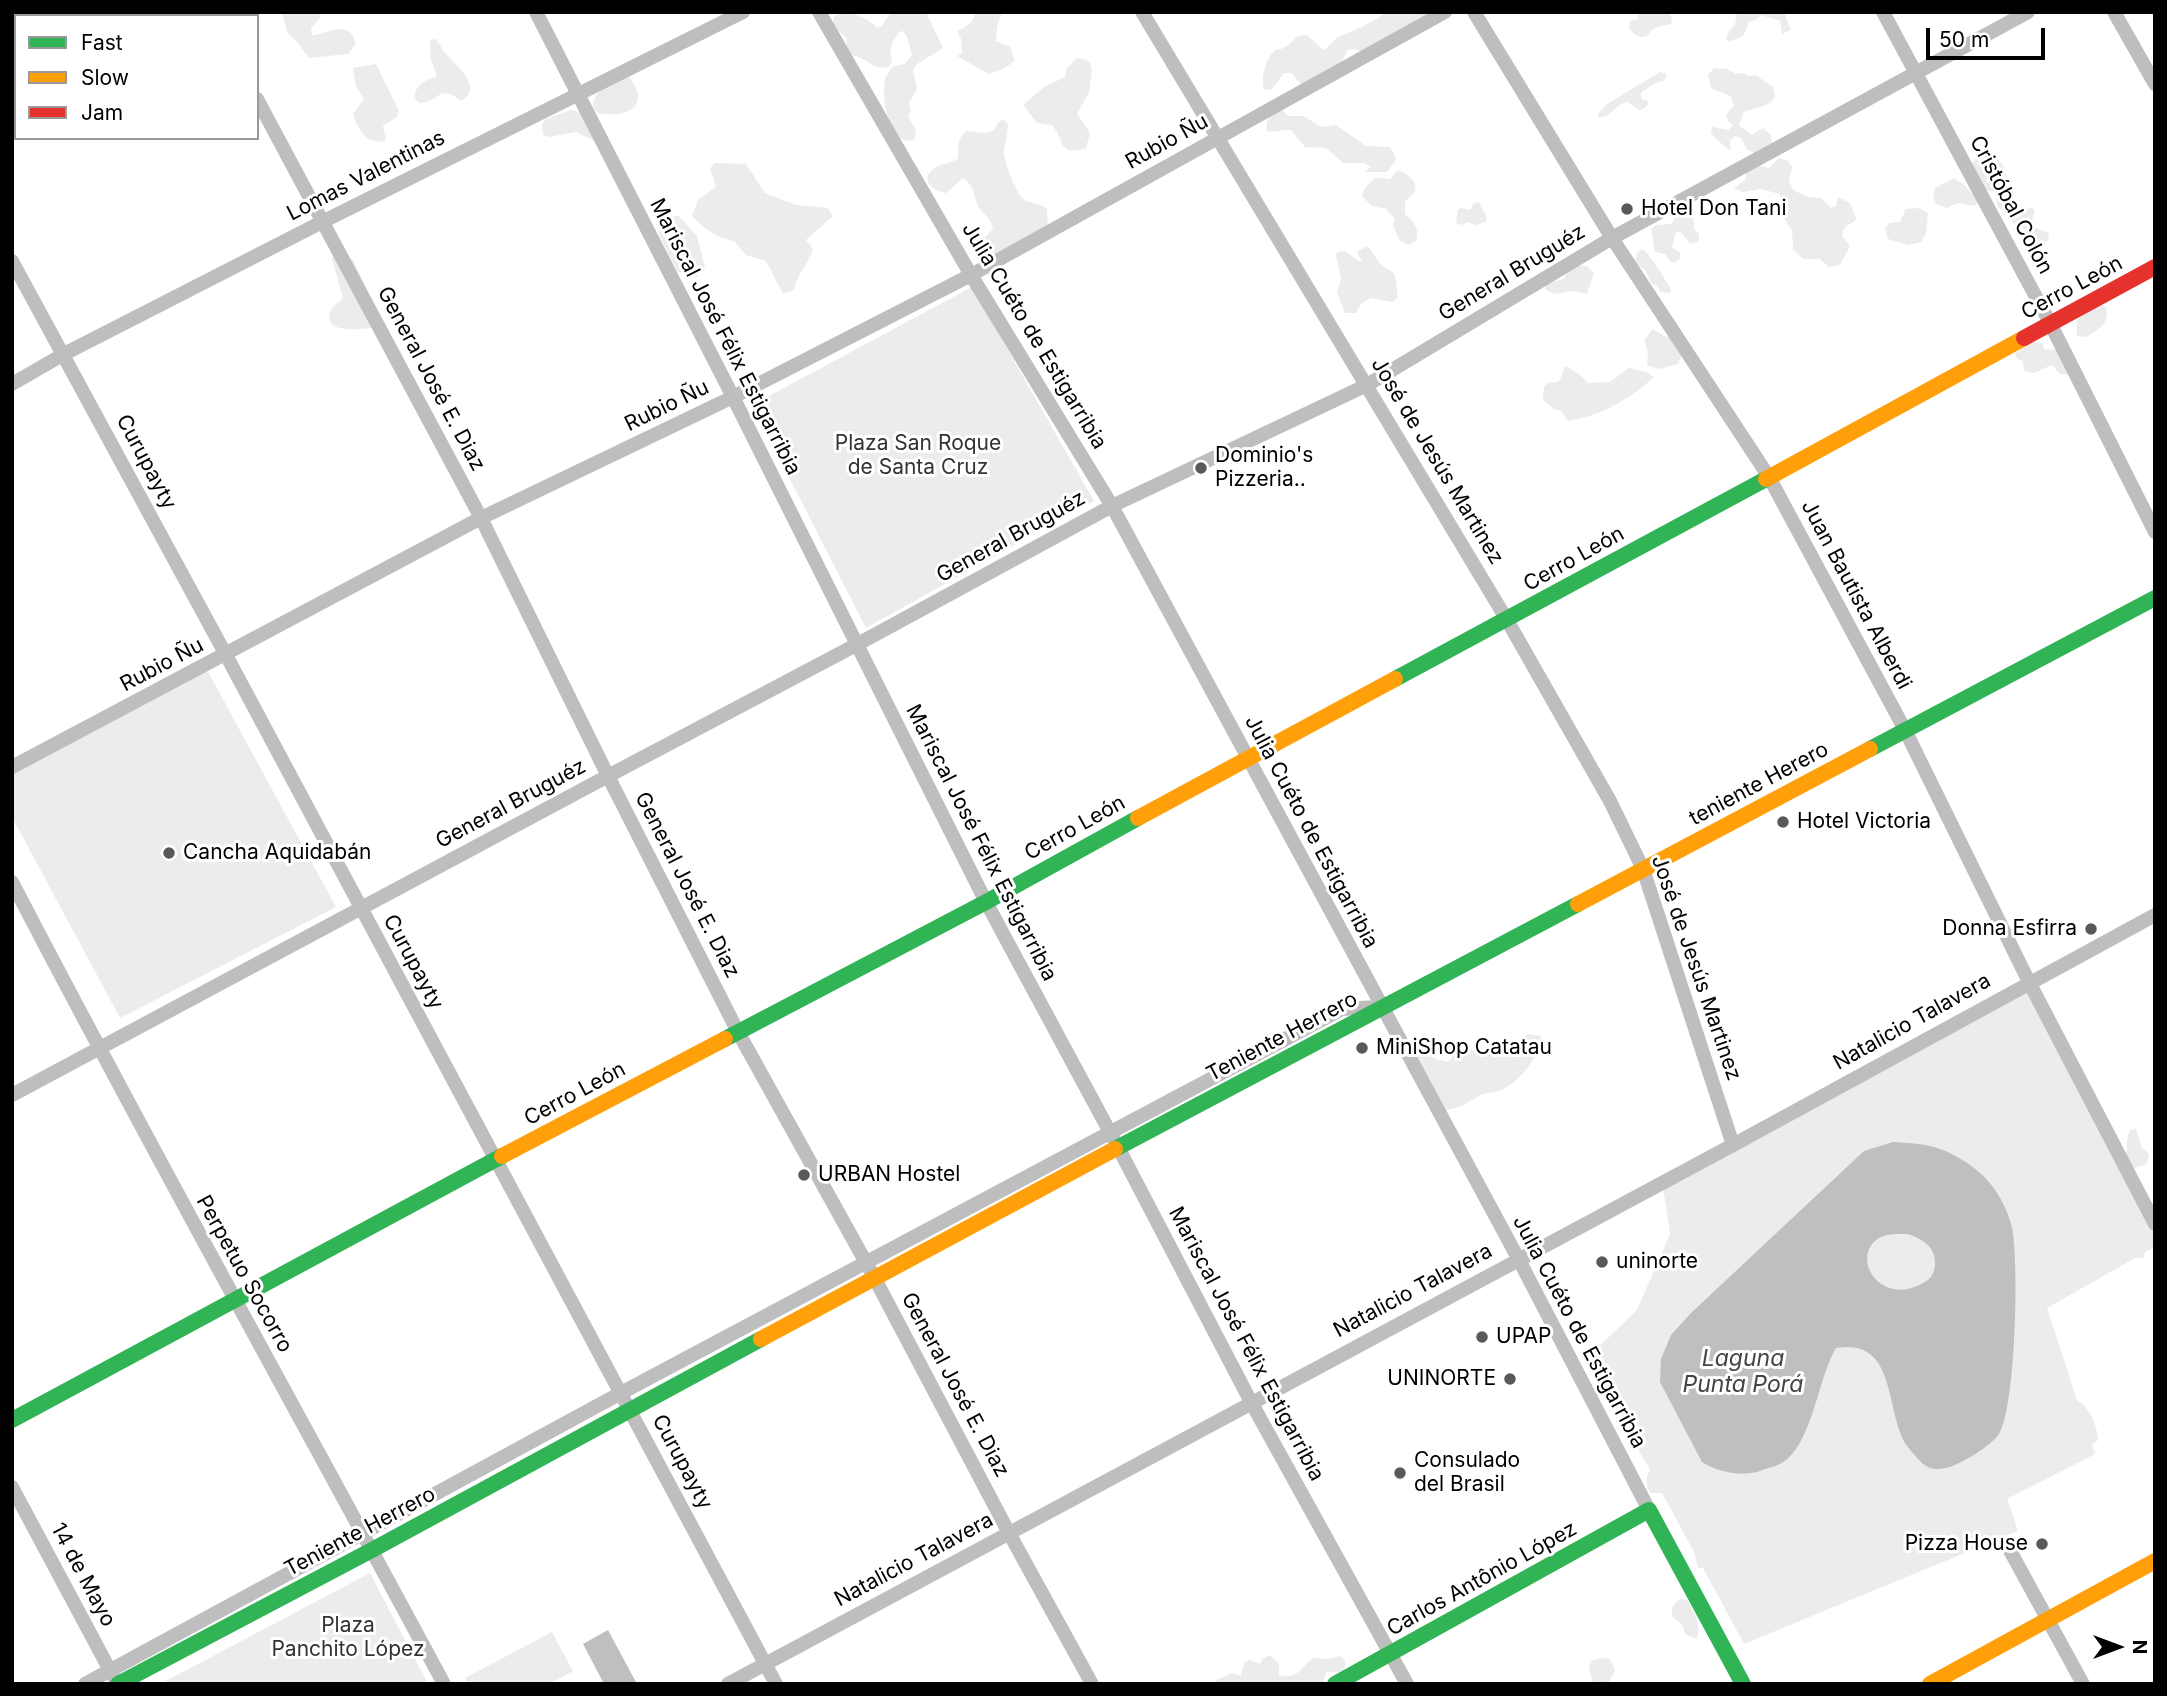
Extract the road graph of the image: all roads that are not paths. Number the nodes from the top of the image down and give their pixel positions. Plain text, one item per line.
1 (18, 12) edge
2 (536, 12) edge
3 (743, 12) edge
4 (819, 12) edge
5 (1142, 12) edge
6 (1445, 12) edge
7 (1474, 12) edge
8 (1883, 12) edge
9 (2028, 12) edge
10 (2114, 12) edge
11 (12, 15) edge
12 (1916, 72) junction
13 (2155, 83) edge
14 (577, 94) junction
15 (259, 103) edge
16 (1216, 138) junction
17 (324, 220) junction
18 (1612, 238) junction
19 (12, 261) edge
20 (2155, 267) edge
21 (971, 275) junction
22 (2050, 323) junction
23 (64, 354) junction
24 (12, 384) edge
25 (1367, 384) junction
26 (733, 397) junction
27 (1769, 477) junction
28 (1111, 506) junction
29 (481, 518) junction
30 (2155, 531) edge
31 (2155, 598) edge
32 (1507, 620) junction
33 (856, 645) junction
34 (226, 655) junction
35 (1905, 730) junction
36 (1247, 757) junction
37 (12, 767) edge
38 (608, 776) junction
39 (1643, 869) junction
40 (12, 882) edge
41 (986, 902) junction
42 (361, 909) junction
43 (2155, 915) edge
44 (2029, 982) junction
45 (1382, 1007) junction
46 (738, 1032) junction
47 (98, 1048) junction
48 (12, 1096) edge
49 (1110, 1133) junction
50 (1733, 1145) junction
51 (1119, 1149) junction
52 (496, 1159) junction
53 (996, 1192) junction
54 (1005, 1208) junction
55 (2155, 1224) edge
56 (1518, 1258) junction
57 (866, 1262) junction
58 (874, 1278) junction
59 (234, 1301) junction
60 (739, 1330) junction
61 (747, 1346) junction
62 (621, 1393) junction
63 (1251, 1402) junction
64 (631, 1410) junction
65 (12, 1420) edge
66 (488, 1465) junction
67 (497, 1482) junction
68 (12, 1487) edge
69 (1649, 1510) junction
70 (363, 1533) junction
71 (1009, 1533) junction
72 (2008, 1547) dead end
73 (372, 1550) junction
74 (2155, 1561) edge
75 (236, 1603) junction
76 (243, 1618) junction
77 (2048, 1619) junction
78 (1390, 1655) junction
79 (765, 1664) junction
80 (115, 1679) edge
81 (85, 1684) edge
82 (444, 1684) edge
83 (728, 1684) edge
84 (776, 1684) edge
85 (1092, 1684) edge
86 (1335, 1684) edge
87 (1406, 1684) edge
88 (1743, 1684) edge
89 (1930, 1684) edge
90 (2083, 1684) edge

1 - 11 street
2 - 14 street, Mariscal José Félix Estigarribia
3 - 14 street, Lomas Valentinas
4 - 21 street, Julia Cuéto de Estigarribia
5 - 16 street, José de Jesús Martinez
6 - 16 street, Rubio Ñu
7 - 18 street, Juan Bautista Alberdi
8 - 12 street, Cristóbal Colón
9 - 12 street, General Bruguéz
10 - 13 street
12 - 18 street, General Bruguéz
12 - 22 street, Cristóbal Colón
14 - 17 street, Lomas Valentinas
14 - 26 street, Mariscal José Félix Estigarribia
15 - 17 street, General José E. Diaz
16 - 21 street, Rubio Ñu
16 - 25 street, José de Jesús Martinez
17 - 23 street, Lomas Valentinas
17 - 29 street, General José E. Diaz
18 - 25 street, General Bruguéz
18 - 27 street, Juan Bautista Alberdi
19 - 23 street, Curupayty
20 - 22 street, Cerro León
21 - 26 street, Rubio Ñu
21 - 28 street, Julia Cuéto de Estigarribia
22 - 27 street, Cerro León
22 - 30 street, Cristóbal Colón
23 - 24 street, Lomas Valentinas
23 - 34 street, Curupayty
25 - 28 street, General Bruguéz
25 - 32 street, José de Jesús Martinez
26 - 29 street, Rubio Ñu
26 - 33 street, Mariscal José Félix Estigarribia
27 - 32 street, Cerro León
27 - 35 street, Juan Bautista Alberdi
28 - 33 street, General Bruguéz
28 - 36 street, Julia Cuéto de Estigarribia
29 - 34 street, Rubio Ñu
29 - 38 street, General José E. Diaz
31 - 35 street, teniente Herero
32 - 36 street, Cerro León
32 - 39 street, José de Jesús Martinez
33 - 38 street, General Bruguéz
33 - 41 street, Mariscal José Félix Estigarribia
34 - 37 street, Rubio Ñu
34 - 42 street, Curupayty
35 - 39 street, teniente Herero
35 - 44 street, Juan Bautista Alberdi
36 - 41 street, Cerro León
36 - 45 street, Julia Cuéto de Estigarribia
38 - 42 street, General Bruguéz
38 - 46 street, General José E. Diaz
39 - 45 street, teniente Herero
39 - 50 street, José de Jesús Martinez
40 - 47 street, Perpetuo Socorro
41 - 46 street, Cerro León
41 - 49 street, Mariscal José Félix Estigarribia
42 - 47 street, General Bruguéz
42 - 52 street, Curupayty
43 - 44 street, Natalicio Talavera
44 - 50 street, Natalicio Talavera
44 - 55 street, Juan Bautista Alberdi
45 - 49 street, Teniente Herrero
45 - 51 street, Teniente Herrero
45 - 56 street, Julia Cuéto de Estigarribia
46 - 52 street, Cerro León
46 - 57 street, General José E. Diaz
47 - 48 street, General Bruguéz
47 - 59 street, Perpetuo Socorro
49 - 51 street, Mariscal José Félix Estigarribia
49 - 53 street, Teniente Herrero
50 - 56 street, Natalicio Talavera
51 - 54 street, Teniente Herrero
51 - 63 street, Mariscal José Félix Estigarribia
52 - 59 street, Cerro León
52 - 62 street, Curupayty
53 - 54 street
53 - 57 street, Teniente Herrero
54 - 58 street, Teniente Herrero
56 - 63 street, Natalicio Talavera
56 - 69 street, Julia Cuéto de Estigarribia
57 - 58 street, General José E. Diaz
57 - 60 street, Teniente Herrero
58 - 61 street, Teniente Herrero
58 - 71 street, General José E. Diaz
59 - 65 street, Cerro León
59 - 70 street, Perpetuo Socorro
60 - 61 street
60 - 62 street, Teniente Herrero
61 - 64 street, Teniente Herrero
62 - 64 street, Curupayty
62 - 66 street, Teniente Herrero
63 - 71 street, Natalicio Talavera
63 - 78 street, Mariscal José Félix Estigarribia
64 - 67 street, Teniente Herrero
64 - 79 street, Curupayty
66 - 67 street
66 - 70 street, Teniente Herrero
67 - 73 street, Teniente Herrero
68 - 80 street, 14 de Mayo
69 - 78 street, Carlos Antônio López
69 - 88 street, Julia Cuéto de Estigarribia
70 - 73 street, Perpetuo Socorro
70 - 75 street, Teniente Herrero
71 - 79 street, Natalicio Talavera
71 - 85 street, General José E. Diaz
72 - 77 street
73 - 76 street, Teniente Herrero
73 - 82 street, Perpetuo Socorro
74 - 77 street
75 - 76 street
75 - 80 street, Teniente Herrero
76 - 80 street, Teniente Herrero
77 - 89 street
77 - 90 street
78 - 86 street, Carlos Antônio López
78 - 87 street, Mariscal José Félix Estigarribia
79 - 83 street, Natalicio Talavera
79 - 84 street, Curupayty
80 - 81 street, Teniente Herrero

